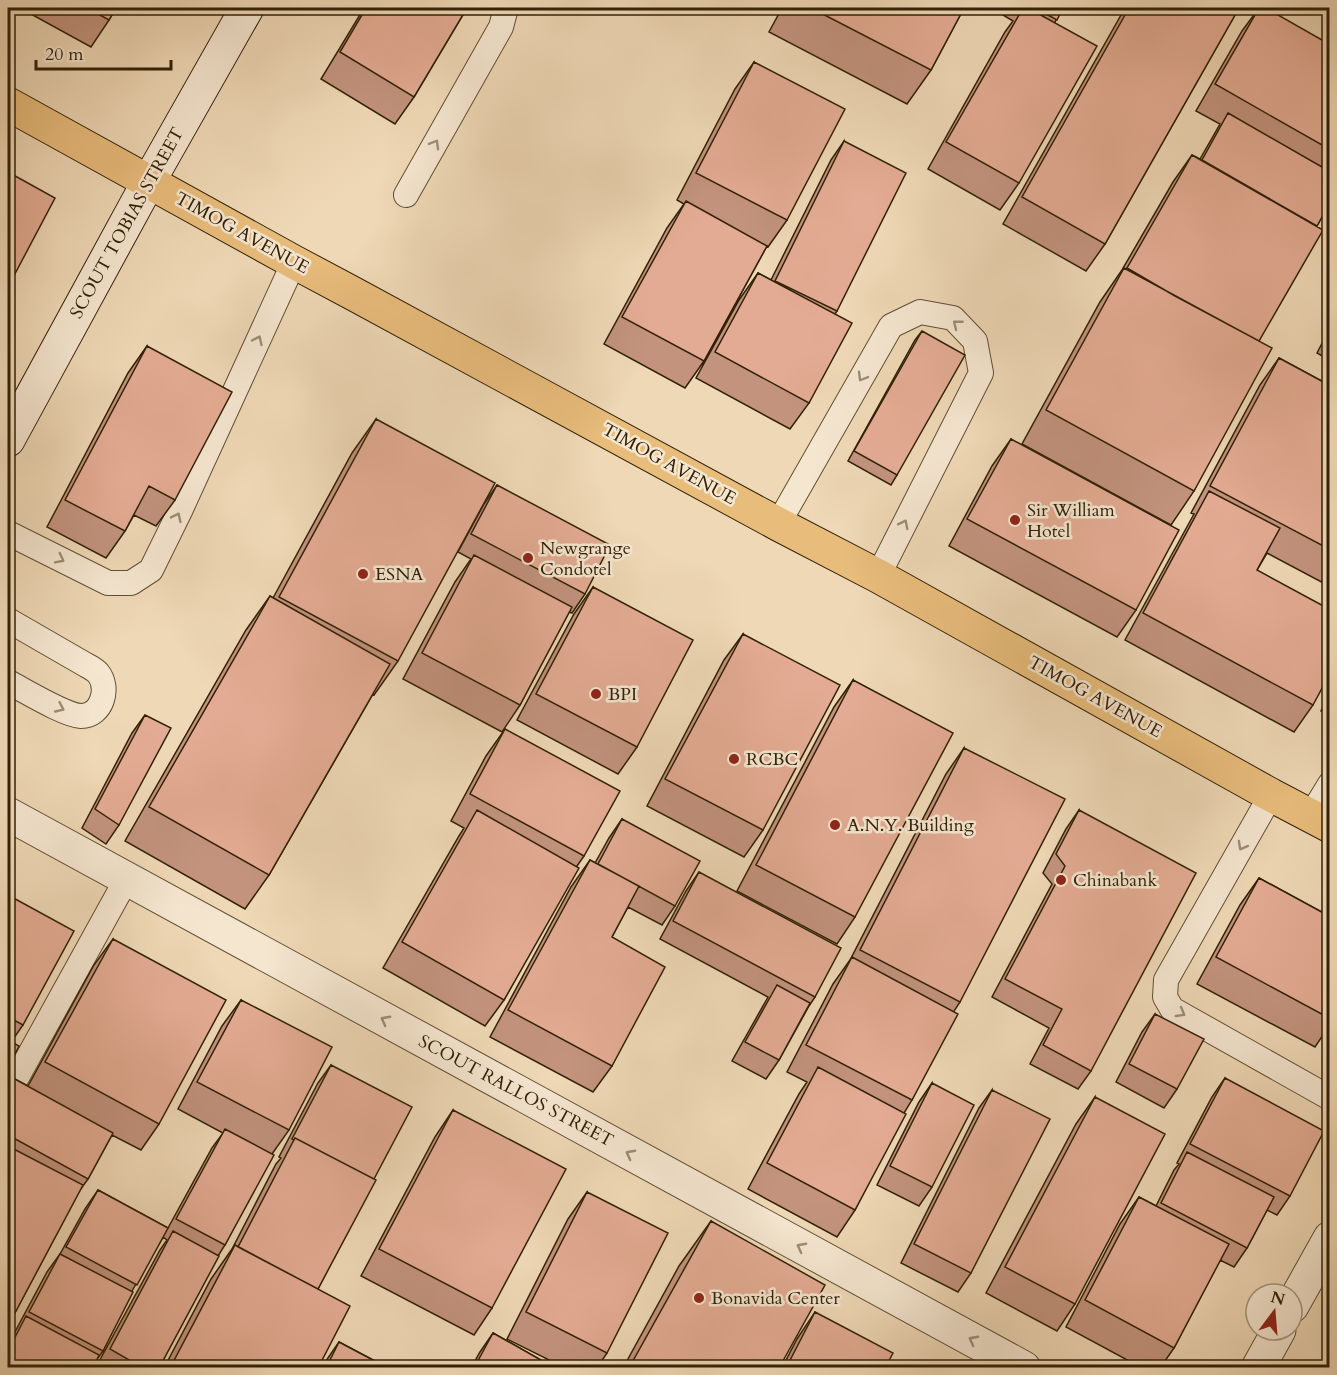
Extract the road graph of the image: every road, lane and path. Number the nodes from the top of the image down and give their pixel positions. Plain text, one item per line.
1 (247, 8) edge
2 (506, 8) edge
3 (8, 104) edge
4 (149, 181) junction
5 (406, 195) dead end
6 (294, 262) junction
7 (8, 440) edge
8 (778, 524) junction
9 (8, 532) edge
10 (878, 576) junction
11 (8, 620) edge
12 (8, 682) edge
13 (1329, 784) edge
14 (1271, 795) junction
15 (8, 814) edge
16 (1320, 821) edge
17 (126, 880) junction
18 (10, 1090) edge
19 (1329, 1098) edge
20 (1329, 1238) edge
21 (1304, 1284) edge
22 (1272, 1342) edge
23 (1024, 1368) edge
24 (1258, 1368) edge

1 - 4 street, SCOUT TOBIAS STREET
5 -> 2 lane
3 - 4 main road, TIMOG AVENUE
4 - 6 main road, TIMOG AVENUE
4 - 7 street, SCOUT TOBIAS STREET
6 - 8 main road, TIMOG AVENUE
9 -> 6 lane
8 - 10 main road, TIMOG AVENUE
10 -> 8 lane
10 - 14 main road, TIMOG AVENUE
12 -> 11 lane
13 - 16 lane
14 - 16 main road, TIMOG AVENUE
14 -> 19 lane
15 - 17 street, SCOUT RALLOS STREET
17 - 18 lane
23 -> 17 street, SCOUT RALLOS STREET
20 - 21 street
22 - 24 street

